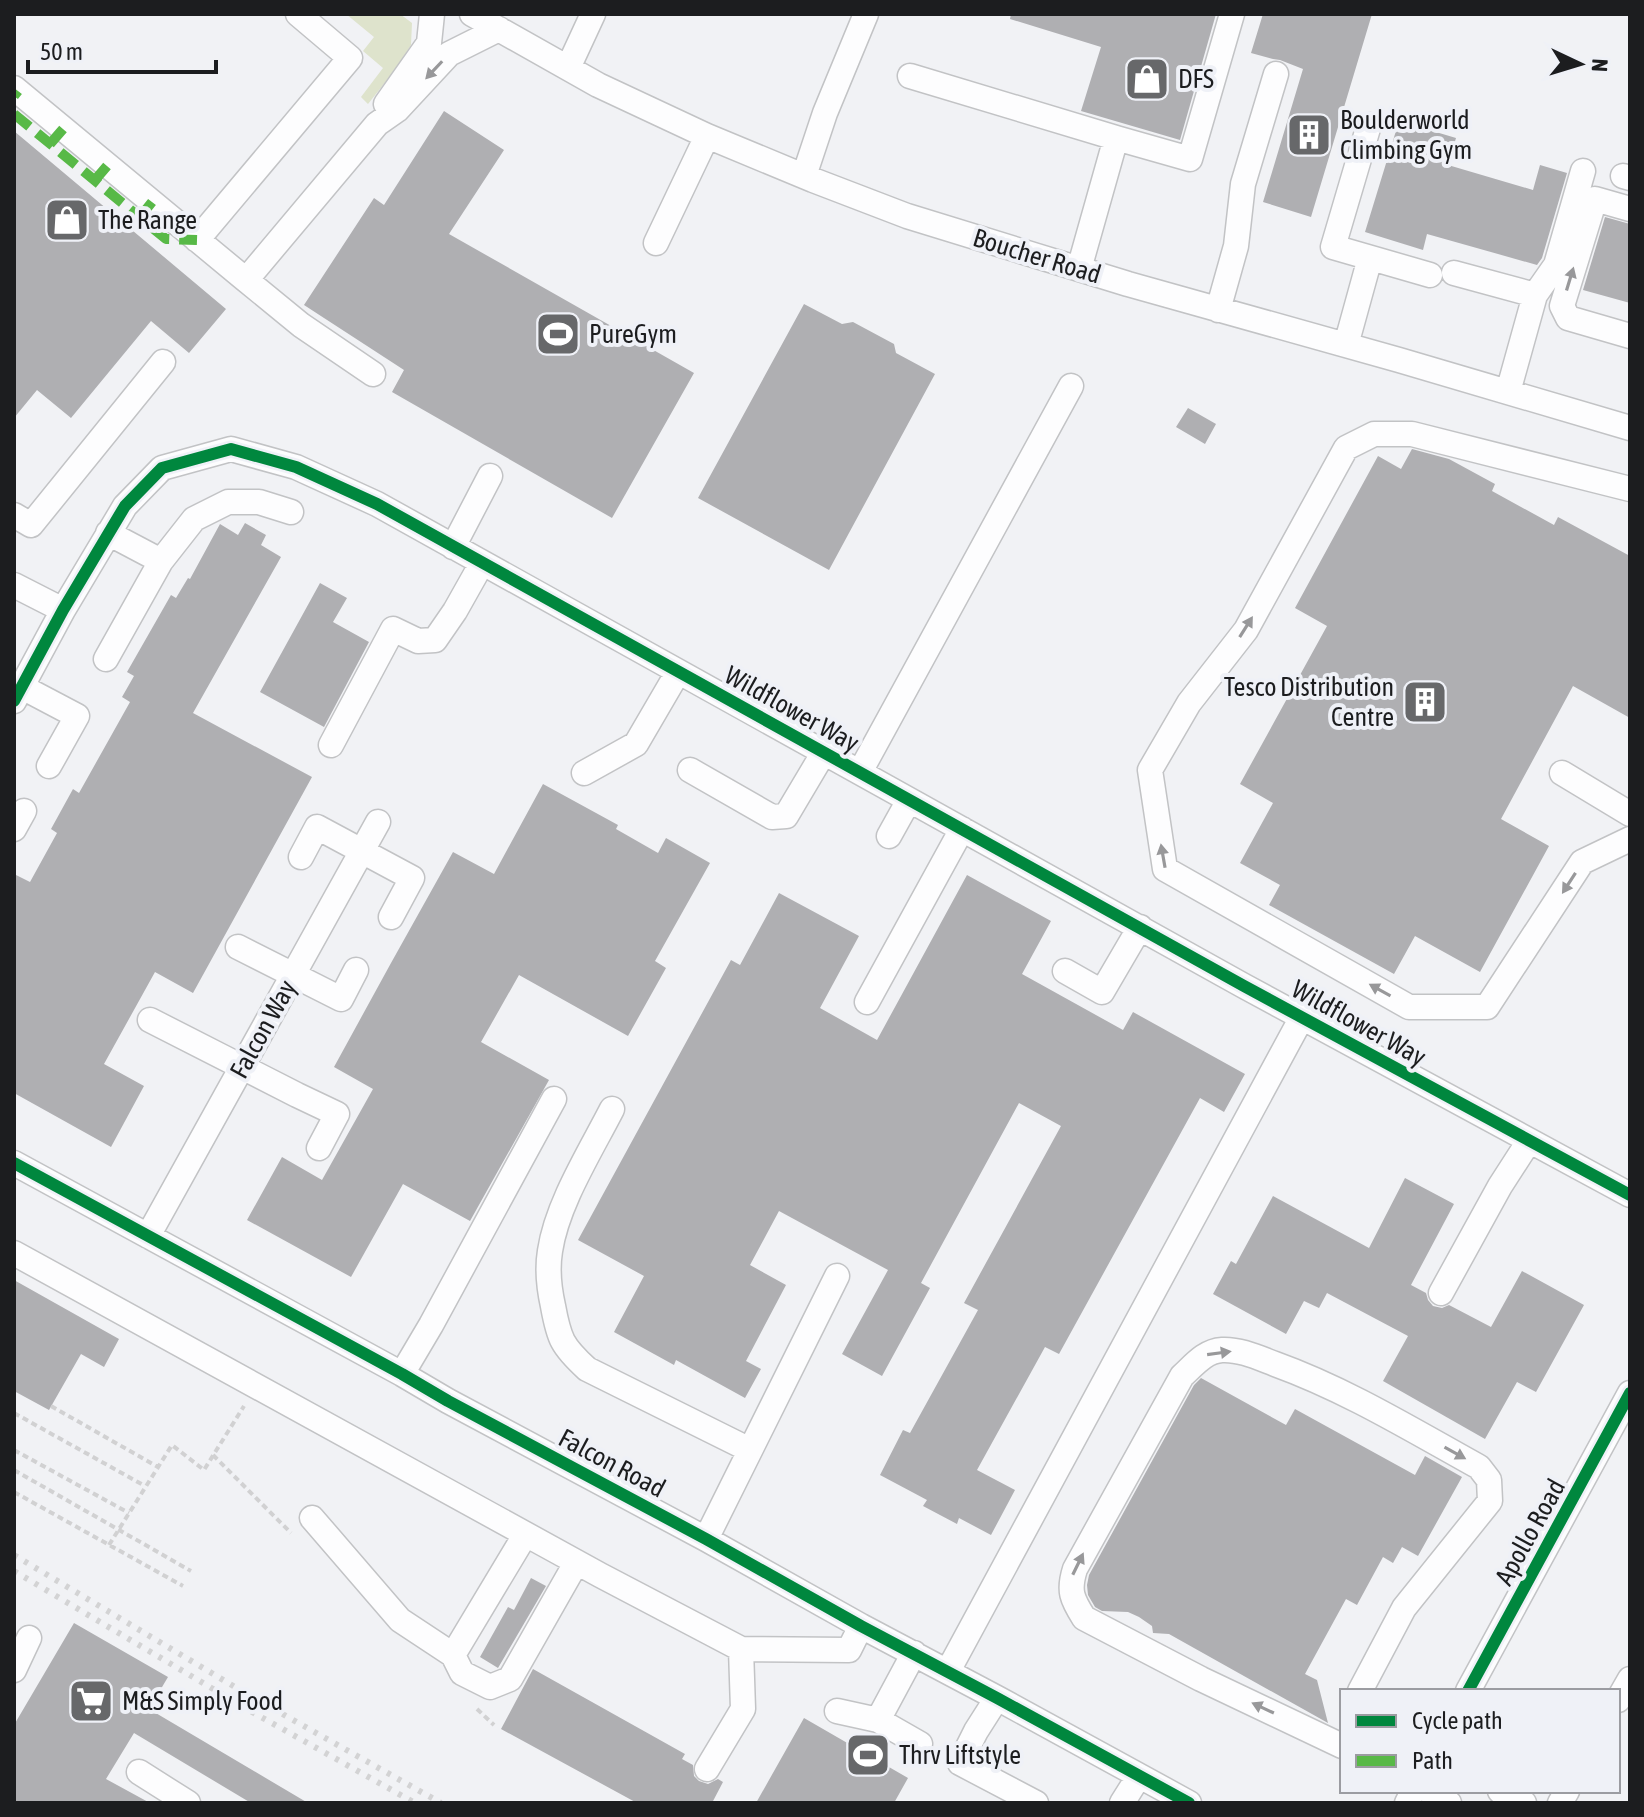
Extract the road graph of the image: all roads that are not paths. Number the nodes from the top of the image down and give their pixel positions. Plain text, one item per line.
1 (298, 14) edge
2 (432, 14) edge
3 (472, 14) edge
4 (593, 14) edge
5 (866, 14) edge
6 (1232, 14) edge
7 (499, 29) junction
8 (568, 68) junction
9 (1276, 74) dead end
10 (910, 76) dead end
11 (14, 88) edge
12 (377, 124) junction
13 (1369, 125) dead end
14 (707, 136) junction
15 (1116, 138) junction
16 (1583, 171) dead end
17 (804, 176) junction
18 (1630, 209) edge
19 (197, 240) junction
20 (656, 243) dead end
21 (1370, 258) junction
22 (1079, 269) junction
23 (246, 280) junction
24 (1535, 295) junction
25 (1218, 310) junction
26 (1630, 336) edge
27 (1346, 345) junction
28 (163, 362) dead end
29 (373, 374) dead end
30 (1071, 386) dead end
31 (1508, 392) junction
32 (1630, 428) edge
33 (490, 476) dead end
34 (1630, 489) edge
35 (291, 512) dead end
36 (14, 515) edge
37 (108, 533) junction
38 (453, 547) junction
39 (161, 561) junction
40 (482, 563) junction
41 (14, 585) edge
42 (63, 610) junction
43 (106, 659) dead end
44 (678, 672) junction
45 (18, 694) edge
46 (331, 745) dead end
47 (824, 752) junction
48 (49, 766) dead end
49 (690, 770) dead end
50 (860, 772) junction
51 (584, 773) dead end
52 (1562, 773) dead end
53 (909, 800) junction
54 (1630, 814) edge
55 (378, 822) dead end
56 (962, 829) junction
57 (889, 836) dead end
58 (1630, 839) edge
59 (361, 852) junction
60 (301, 857) dead end
61 (391, 917) dead end
62 (1140, 927) junction
63 (238, 947) dead end
64 (356, 970) dead end
65 (1065, 971) dead end
66 (293, 974) junction
67 (867, 1002) dead end
68 (1302, 1017) junction
69 (150, 1020) dead end
70 (242, 1067) junction
71 (554, 1099) dead end
72 (612, 1109) dead end
73 (1529, 1141) junction
74 (319, 1148) dead end
75 (14, 1163) edge
76 (1630, 1195) edge
77 (148, 1236) junction
78 (14, 1253) edge
79 (837, 1276) dead end
80 (1441, 1293) dead end
81 (402, 1374) junction
82 (1630, 1393) edge
83 (1620, 1435) edge
84 (750, 1450) junction
85 (312, 1518) dead end
86 (525, 1535) junction
87 (706, 1539) junction
88 (576, 1563) junction
89 (861, 1626) junction
90 (29, 1638) dead end
91 (741, 1649) junction
92 (914, 1653) junction
93 (453, 1655) junction
94 (14, 1670) edge
95 (948, 1671) junction
96 (1630, 1679) edge
97 (1361, 1689) edge
98 (1469, 1689) edge
99 (1620, 1696) edge
100 (997, 1698) junction
101 (837, 1711) dead end
102 (878, 1720) junction
103 (1339, 1738) edge
104 (920, 1744) dead end
105 (707, 1769) dead end
106 (139, 1772) dead end
107 (1139, 1776) junction
108 (1504, 1793) edge
109 (188, 1803) edge
110 (1036, 1803) edge
111 (1122, 1803) edge
112 (1189, 1803) edge
113 (1524, 1803) edge

1 - 19 street
2 - 12 street
3 - 7 street, Boucher Road
4 - 8 street
5 - 17 street
6 - 15 street
7 - 8 street, Boucher Road
7 -> 12 street
8 - 14 street, Boucher Road
9 - 25 street
10 - 15 street
11 - 19 street
12 - 23 street
13 - 21 street
14 - 17 street, Boucher Road
14 - 20 street
15 - 22 street
16 - 24 street
17 - 22 street, Boucher Road
26 -> 18 street
19 - 23 street
21 - 24 street
21 - 27 street
22 - 25 street, Boucher Road
23 - 29 street
24 - 31 street
25 - 27 street, Boucher Road
27 - 31 street, Boucher Road
28 - 36 street
30 - 50 street
31 - 32 street, Boucher Road
33 - 38 street
58 -> 34 street
35 - 39 street
37 - 38 street, Wildflower Way
37 - 39 street
37 - 42 street, Wildflower Way
38 - 40 street, Wildflower Way
39 - 43 street
40 - 44 street, Wildflower Way
40 - 46 street
41 - 42 street
42 - 45 street, Wildflower Way
44 - 47 street, Wildflower Way
44 - 51 street
45 - 48 street
47 - 49 street
47 - 50 street, Wildflower Way
50 - 53 street, Wildflower Way
52 - 54 street
53 - 56 street, Wildflower Way
53 - 57 street
55 - 59 street, Falcon Way
56 - 62 street, Wildflower Way
56 - 67 street
59 - 60 street
59 - 61 street
59 - 66 street, Falcon Way
62 - 65 street
62 - 68 street, Wildflower Way
63 - 66 street
64 - 66 street
66 - 70 street, Falcon Way
68 - 73 street, Wildflower Way
68 - 95 street
69 - 70 street
70 - 74 street
70 - 77 street, Falcon Way
71 - 81 street
72 - 84 street
73 - 76 street, Wildflower Way
73 - 80 street
75 - 77 street, Falcon Road
77 - 81 street, Falcon Road
78 - 86 street
79 - 84 street
81 - 87 street, Falcon Road
82 - 83 street, Apollo Road
83 - 98 street, Apollo Road
84 - 87 street
85 - 93 street
86 - 88 street
86 - 93 street
87 - 89 street, Falcon Road
88 - 91 street
88 - 93 street
89 - 91 street
89 - 92 street, Falcon Road
90 - 94 street
91 - 105 street
92 - 95 street, Falcon Road
92 - 102 street
95 - 100 street, Falcon Road
96 - 99 street
103 -> 97 street
100 - 107 street, Falcon Road
100 - 110 street
101 - 102 street
102 - 104 street
106 - 109 street
107 - 111 street
107 - 112 street, Falcon Road
108 - 113 street

